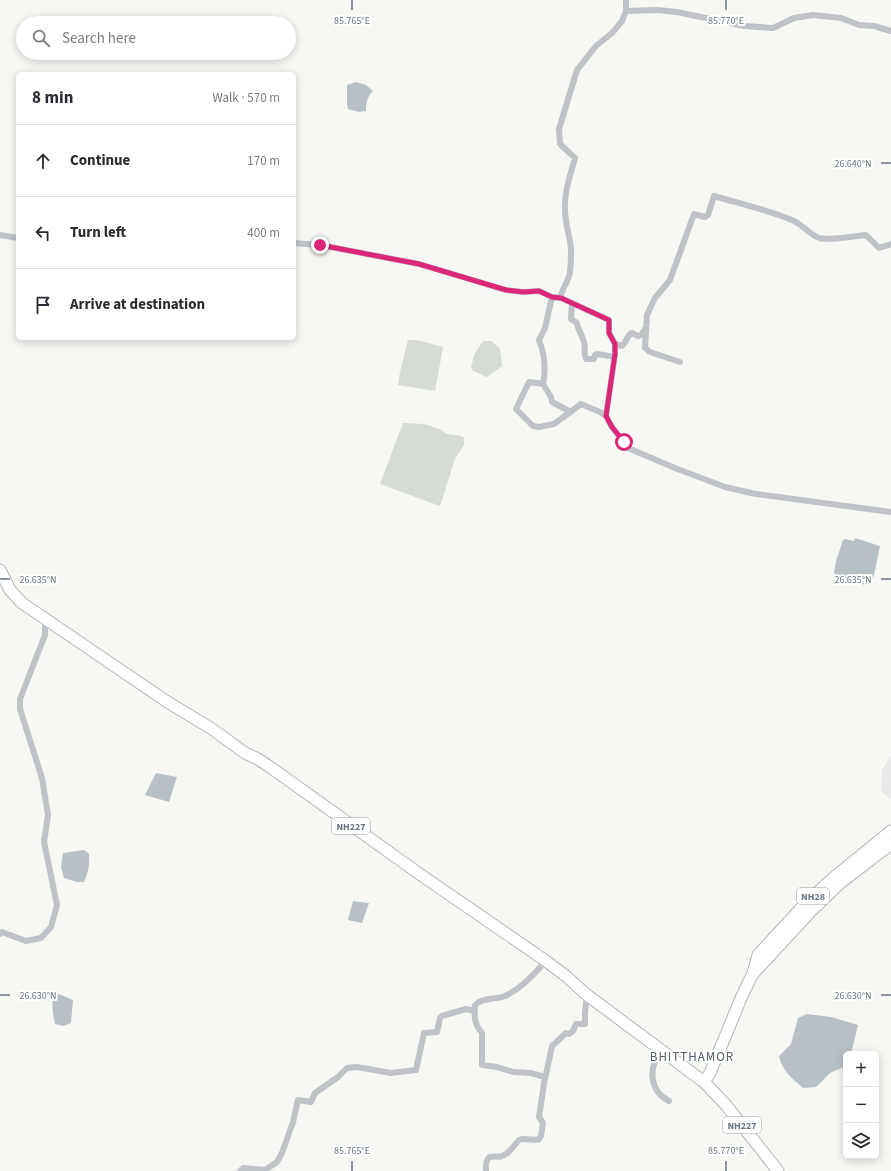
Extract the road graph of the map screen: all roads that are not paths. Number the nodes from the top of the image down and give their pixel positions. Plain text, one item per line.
1 (626, 0) edge
2 (626, 11) junction
3 (891, 31) edge
4 (0, 236) edge
5 (16, 238) edge
6 (296, 243) edge
7 (891, 244) edge
8 (552, 297) junction
9 (561, 298) junction
10 (572, 304) junction
11 (647, 325) junction
12 (615, 344) junction
13 (615, 357) junction
14 (680, 362) dead end
15 (543, 384) junction
16 (571, 412) junction
17 (606, 416) junction
18 (891, 512) edge
19 (0, 570) edge
20 (46, 619) junction
21 (891, 831) edge
22 (891, 844) edge
23 (808, 908) junction
24 (0, 934) edge
25 (546, 961) junction
26 (587, 995) junction
27 (475, 1011) junction
28 (661, 1050) junction
29 (545, 1079) junction
30 (704, 1082) junction
31 (669, 1101) dead end
32 (240, 1171) edge
33 (486, 1171) edge
34 (778, 1171) edge

1 - 2 street
2 - 3 street
2 - 9 street
4 - 5 street
6 - 8 street
7 - 11 street
8 - 9 street
8 - 15 street
9 - 10 street
10 - 12 street
10 - 13 street
11 - 12 street
11 - 14 street
12 - 13 street
13 - 17 street
15 - 16 street
15 - 16 street
16 - 17 street
17 - 18 street
19 - 20 highway, NH227
20 - 24 street
20 - 25 highway, NH227
21 - 23 highway, NH28
22 - 23 highway, NH28
23 - 30 highway, NH28
25 - 26 highway, NH227
25 - 27 street
26 - 28 highway, NH227
26 - 29 street
27 - 29 street
27 - 32 street
28 - 30 highway, NH227
28 - 31 street
29 - 33 street
30 - 34 highway, NH227

